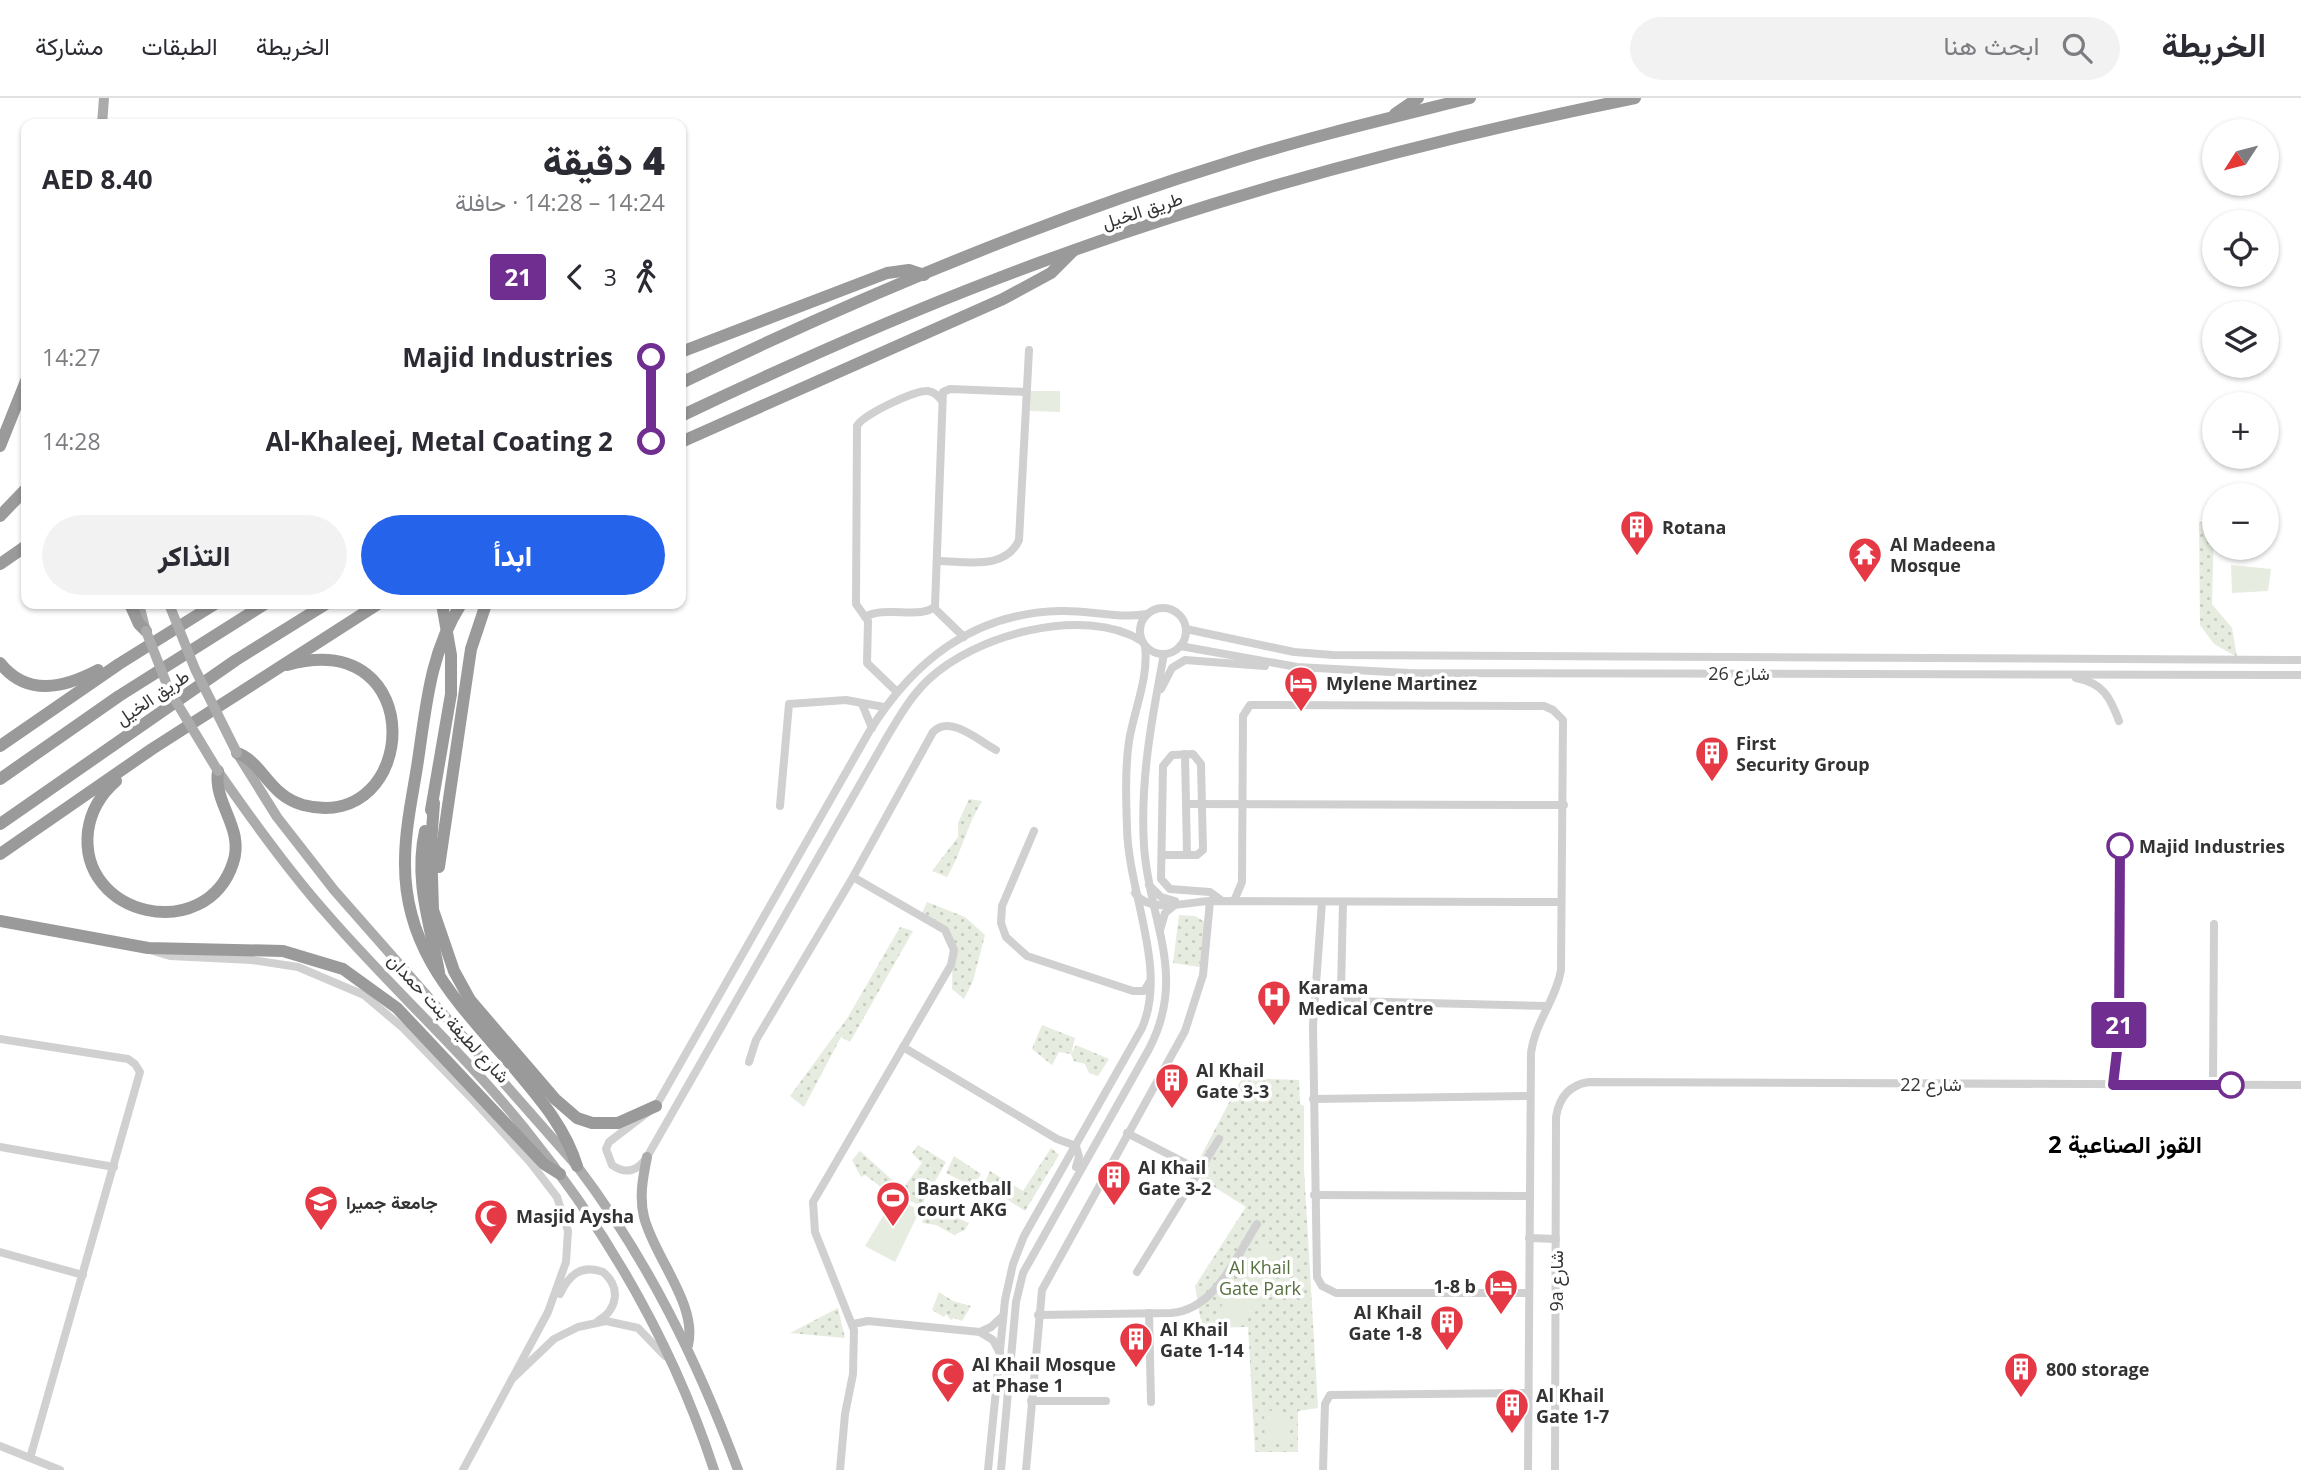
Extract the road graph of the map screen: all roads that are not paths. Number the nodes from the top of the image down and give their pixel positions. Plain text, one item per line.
1 (104, 98) edge
2 (1418, 98) edge
3 (1470, 98) edge
4 (1635, 98) edge
5 (1389, 118) junction
6 (102, 119) edge
7 (1073, 250) junction
8 (924, 275) junction
9 (686, 350) edge
10 (1029, 350) dead end
11 (686, 381) edge
12 (1026, 392) junction
13 (21, 394) edge
14 (942, 401) junction
15 (686, 414) edge
16 (686, 440) edge
17 (0, 446) edge
18 (21, 494) edge
19 (0, 516) edge
20 (21, 549) edge
21 (938, 561) junction
22 (0, 564) edge
23 (934, 608) junction
24 (132, 609) edge
25 (140, 609) edge
26 (171, 609) edge
27 (207, 609) edge
28 (257, 609) edge
29 (318, 609) edge
30 (370, 609) edge
31 (443, 609) edge
32 (458, 609) edge
33 (484, 609) edge
34 (1147, 614) junction
35 (865, 617) junction
36 (1186, 629) junction
37 (146, 631) junction
38 (964, 637) junction
39 (1144, 644) junction
40 (1180, 646) junction
41 (1164, 654) junction
42 (1411, 656) junction
43 (2138, 659) junction
44 (2301, 660) edge
45 (0, 663) edge
46 (119, 664) junction
47 (1280, 665) junction
48 (273, 669) junction
49 (1409, 673) junction
50 (2056, 674) junction
51 (2121, 674) junction
52 (2301, 675) edge
53 (896, 691) junction
54 (1155, 701) junction
55 (862, 704) junction
56 (884, 708) junction
57 (2119, 721) dead end
58 (872, 728) junction
59 (0, 746) edge
60 (152, 749) junction
61 (996, 750) dead end
62 (237, 753) junction
63 (1185, 754) junction
64 (218, 771) junction
65 (0, 779) edge
66 (1242, 802) junction
67 (434, 803) junction
68 (1186, 804) junction
69 (1202, 804) junction
70 (1564, 804) junction
71 (780, 806) dead end
72 (0, 824) edge
73 (1034, 831) dead end
74 (0, 855) edge
75 (1163, 855) junction
76 (1187, 855) junction
77 (853, 877) junction
78 (1148, 884) junction
79 (1135, 893) junction
80 (1210, 901) junction
81 (1222, 901) junction
82 (1234, 901) junction
83 (1182, 902) junction
84 (1322, 902) junction
85 (1343, 902) junction
86 (1561, 902) junction
87 (1152, 905) junction
88 (0, 921) edge
89 (2214, 924) dead end
90 (1160, 933) junction
91 (443, 941) junction
92 (148, 948) junction
93 (1152, 975) junction
94 (441, 982) junction
95 (1133, 991) junction
96 (1548, 1006) junction
97 (1148, 1014) junction
98 (0, 1039) edge
99 (903, 1047) junction
100 (749, 1062) dead end
101 (2213, 1085) junction
102 (2301, 1085) edge
103 (1565, 1094) joint
104 (1530, 1096) junction
105 (1313, 1099) junction
106 (656, 1106) junction
107 (1127, 1133) junction
108 (1057, 1139) junction
109 (1219, 1139) dead end
110 (1076, 1146) junction
111 (0, 1147) edge
112 (647, 1157) junction
113 (1069, 1157) junction
114 (577, 1166) junction
115 (114, 1167) junction
116 (1199, 1171) junction
117 (560, 1174) junction
118 (1068, 1189) junction
119 (1314, 1195) junction
120 (1529, 1196) junction
121 (1257, 1224) dead end
122 (1529, 1238) junction
123 (1556, 1239) junction
124 (0, 1252) edge
125 (1137, 1272) dead end
126 (83, 1275) junction
127 (1529, 1293) junction
128 (550, 1306) junction
129 (1149, 1313) junction
130 (1003, 1315) junction
131 (1038, 1315) junction
132 (595, 1323) junction
133 (853, 1324) junction
134 (980, 1332) junction
135 (688, 1345) junction
136 (1000, 1353) junction
137 (677, 1368) junction
138 (512, 1379) junction
139 (1528, 1393) junction
140 (1031, 1401) junction
141 (1106, 1401) dead end
142 (1152, 1402) dead end
143 (0, 1446) edge
144 (30, 1458) junction
145 (60, 1470) edge
146 (463, 1470) edge
147 (714, 1470) edge
148 (738, 1470) edge
149 (840, 1470) edge
150 (988, 1470) edge
151 (1001, 1470) edge
152 (1026, 1470) edge
153 (1324, 1470) edge
154 (1528, 1470) edge
155 (1555, 1470) edge

1 - 6 main road
2 - 5 highway
3 - 5 highway, طريق الخيل
4 - 7 highway, طريق الخيل
5 - 8 highway, طريق الخيل
7 - 15 highway, طريق الخيل
7 - 16 highway
8 - 9 highway
8 - 11 highway, طريق الخيل
10 - 12 street
12 - 14 street
12 - 21 street
13 - 17 highway
14 - 21 street
14 - 35 street
18 - 19 highway
20 - 22 highway
21 - 23 street
23 - 35 street
23 - 38 street
24 - 37 highway
25 - 37 main road, شارع لطيفة بنت حمدان
26 - 62 main road, شارع لطيفة بنت حمدان, bridge
27 - 46 highway
28 - 65 highway, طريق الخيل
29 - 72 highway, طريق الخيل
30 - 48 highway
31 - 67 highway, bridge
32 - 94 highway
33 - 91 highway
34 - 36 street
34 - 38 street
34 - 39 street
35 - 53 street
36 - 40 street
36 - 42 street, شارع 26
37 - 64 main road, شارع لطيفة بنت حمدان, bridge
38 - 53 street
39 - 41 street
39 - 79 street
39 - 112 street
40 - 41 street
40 - 47 street, شارع 26
41 - 54 street
42 - 43 street, شارع 26
42 - 49 street
43 - 44 street, شارع 26
43 - 51 street
45 - 46 highway
46 - 59 highway
47 - 49 street, شارع 26
47 - 54 street
48 - 60 highway
48 - 62 highway
49 - 50 street, شارع 26
50 - 51 street, شارع 26
50 - 57 street
51 - 52 street, شارع 26
53 - 56 street
54 - 78 street
55 - 56 street
55 - 58 street
55 - 71 street
56 - 58 street
58 - 106 street
60 - 64 highway
60 - 74 highway
61 - 77 street
62 - 114 main road, شارع لطيفة بنت حمدان
63 - 68 street
63 - 69 street
63 - 75 street
64 - 117 main road, شارع لطيفة بنت حمدان
66 - 69 street
66 - 70 street
66 - 70 street
66 - 82 street
67 - 91 highway
67 - 94 highway
68 - 69 street
68 - 76 street
69 - 76 street
70 - 86 street
73 - 95 street
75 - 76 street
75 - 81 street
77 - 99 street
77 - 100 street
78 - 83 street
78 - 87 street
79 - 87 street
79 - 93 street
80 - 81 street
80 - 83 street
80 - 107 street
81 - 82 street
82 - 84 street
83 - 87 street
83 - 90 street
84 - 85 street
84 - 105 street
85 - 86 street
85 - 96 street
86 - 96 street
87 - 90 street
88 - 92 highway
89 - 101 street
90 - 118 street
91 - 106 highway
92 - 117 highway
92 - 128 street
93 - 95 street
93 - 97 street
94 - 114 highway
95 - 97 street
96 - 104 street
97 - 110 street
98 - 115 street
99 - 108 street
99 - 133 street
101 - 102 street, شارع 22
101 - 103 street, شارع 22
103 - 123 street, 9a شارع
104 - 105 street
104 - 120 street
105 - 119 street
106 - 112 street
107 - 116 street
107 - 131 street
108 - 110 street
108 - 113 street
109 - 116 street
110 - 113 street
110 - 118 street
111 - 115 street
112 - 135 main road
113 - 130 street
114 - 135 main road, شارع لطيفة بنت حمدان
115 - 126 street
116 - 125 street
117 - 137 main road, شارع لطيفة بنت حمدان
118 - 151 street
119 - 120 street
119 - 127 street
120 - 122 street
121 - 129 street
122 - 123 street
122 - 127 street
123 - 155 street, 9a شارع
124 - 126 street
126 - 144 street
127 - 139 street
128 - 132 street
128 - 138 street
129 - 131 street
129 - 142 street
130 - 134 street
130 - 136 street
131 - 140 street
132 - 137 street
132 - 138 street
133 - 134 street
133 - 149 street
134 - 136 street
135 - 148 main road, شارع لطيفة بنت حمدان
136 - 150 street
137 - 147 main road, شارع لطيفة بنت حمدان
138 - 146 street
139 - 153 street
139 - 154 street
140 - 141 street
140 - 152 street
143 - 144 street
144 - 145 street

